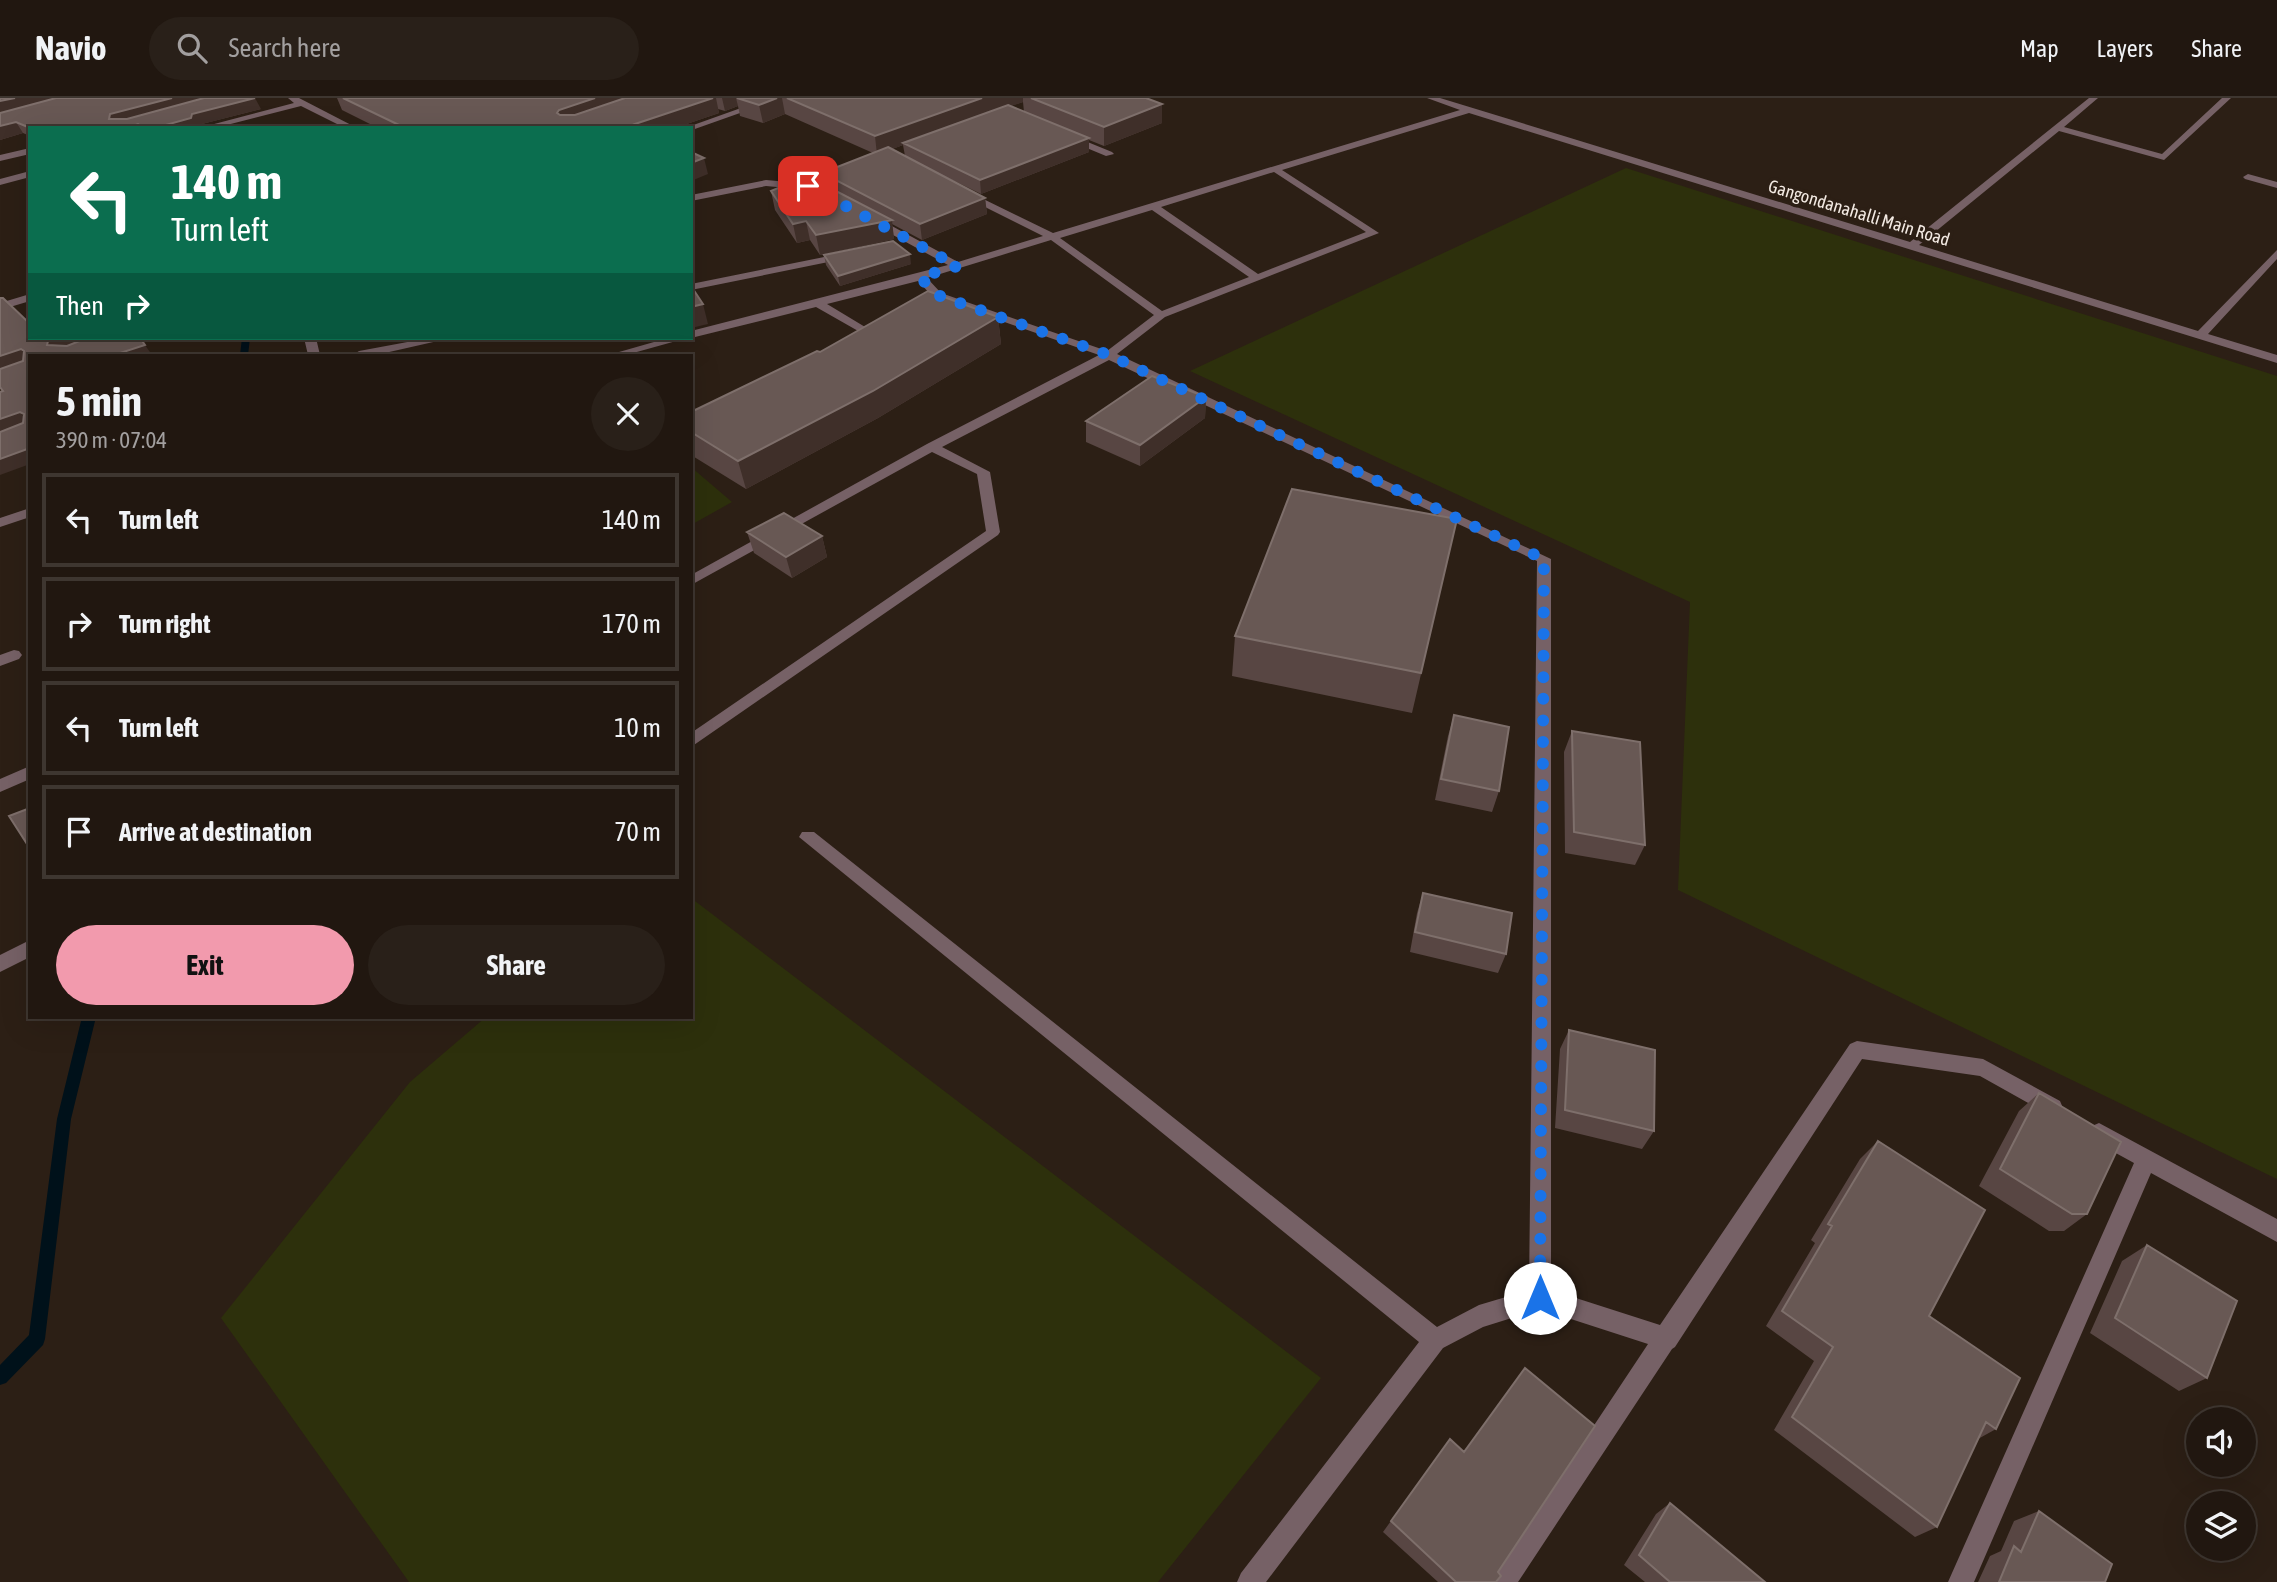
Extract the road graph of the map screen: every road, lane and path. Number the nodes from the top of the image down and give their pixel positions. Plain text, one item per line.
1 (778, 98) edge
2 (1431, 98) edge
3 (2094, 98) edge
4 (2227, 98) edge
5 (295, 101) edge
6 (1468, 110) junction
7 (210, 126) edge
8 (349, 126) edge
9 (693, 127) edge
10 (2058, 128) junction
11 (1059, 134) edge
12 (28, 151) edge
13 (1109, 154) dead end
14 (0, 158) edge
15 (1275, 169) junction
16 (28, 175) edge
17 (2248, 177) dead end
18 (0, 183) edge
19 (2277, 185) edge
20 (819, 187) edge
21 (953, 187) edge
22 (693, 198) edge
23 (1153, 206) junction
24 (866, 217) edge
25 (1053, 237) junction
26 (912, 241) junction
27 (899, 244) edge
28 (1911, 247) junction
29 (859, 253) edge
30 (2277, 253) edge
31 (958, 266) junction
32 (920, 277) junction
33 (1257, 278) junction
34 (693, 287) edge
35 (28, 298) edge
36 (817, 303) junction
37 (0, 307) edge
38 (1161, 315) junction
39 (693, 334) edge
40 (2200, 336) junction
41 (435, 340) edge
42 (673, 340) edge
43 (881, 341) edge
44 (625, 352) dead end
45 (364, 354) edge
46 (1109, 355) junction
47 (2277, 359) edge
48 (932, 447) junction
49 (28, 513) edge
50 (0, 523) edge
51 (693, 580) edge
52 (693, 740) edge
53 (28, 773) edge
54 (0, 786) edge
55 (808, 837) dead end
56 (28, 949) edge
57 (0, 964) edge
58 (2146, 1159) junction
59 (2277, 1231) edge
60 (1540, 1298) junction
61 (1667, 1339) junction
62 (1436, 1340) junction
63 (1250, 1582) edge
64 (1503, 1582) edge
65 (1961, 1582) edge

1 - 9 street
2 - 6 street, Gangondanahalli Main Road
3 - 10 street
4 - 10 street
5 - 7 street
5 - 8 street
6 - 15 street
6 - 28 street, Gangondanahalli Main Road
10 - 28 street
11 - 13 street
12 - 14 street
15 - 23 street
15 - 33 street
16 - 18 street
17 - 19 street
20 - 22 street
21 - 25 street
23 - 25 street
23 - 33 street
24 - 26 street
25 - 31 street
25 - 38 street
26 - 27 street
26 - 31 street
28 - 40 street, Gangondanahalli Main Road
29 - 34 street
30 - 40 street
31 - 32 street
32 - 36 street
32 - 46 street
33 - 38 street
35 - 37 street
36 - 39 street
36 - 43 street
38 - 46 street
40 - 47 street, Gangondanahalli Main Road
41 - 45 street
42 - 44 street
46 - 48 street
46 - 60 street
48 - 51 street
48 - 52 street
49 - 50 street
53 - 54 street
55 - 62 street
56 - 57 street
58 - 59 street
58 - 61 street
58 - 65 street
60 - 61 street
60 - 62 street
61 - 64 street
62 - 63 street

